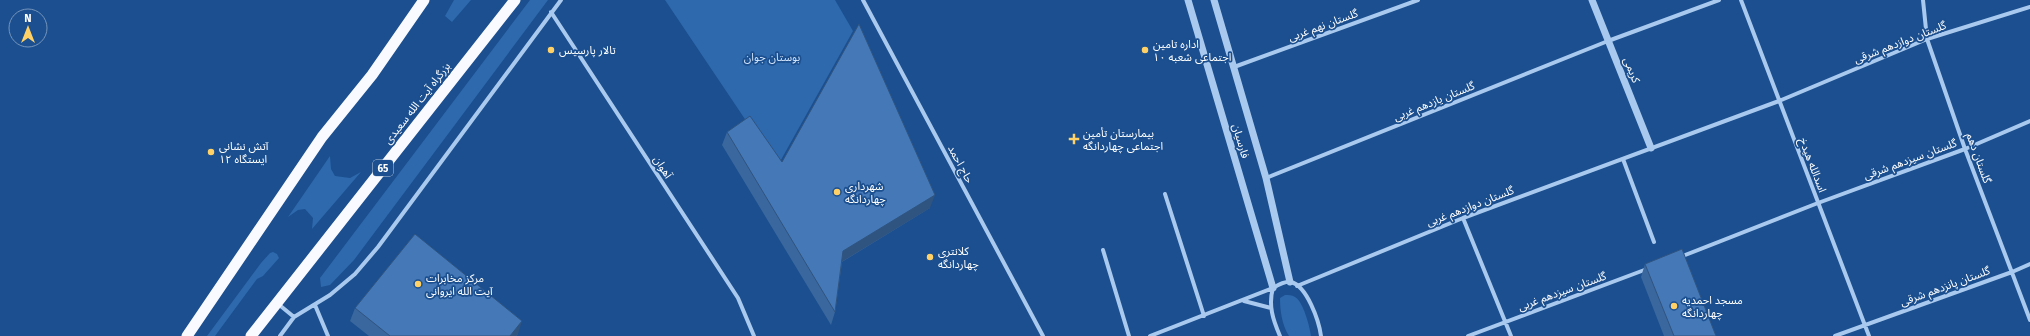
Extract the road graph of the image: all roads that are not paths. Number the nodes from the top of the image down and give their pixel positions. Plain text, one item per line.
1 (424, 0) edge
2 (515, 0) edge
3 (561, 0) edge
4 (1188, 0) edge
5 (1214, 0) edge
6 (1418, 0) edge
7 (1592, 0) edge
8 (1719, 0) edge
9 (1741, 0) edge
10 (1923, 0) edge
11 (864, 2) edge
12 (417, 6) edge
13 (2030, 7) edge
14 (552, 12) junction
15 (1928, 39) junction
16 (1608, 40) junction
17 (1234, 67) junction
18 (1779, 101) junction
19 (2030, 121) edge
20 (1651, 148) junction
21 (1965, 149) junction
22 (1623, 159) junction
23 (1266, 178) junction
24 (1165, 194) dead end
25 (1818, 203) junction
26 (1463, 218) junction
27 (1654, 242) dead end
28 (1103, 250) dead end
29 (1677, 258) edge
30 (2030, 264) edge
31 (1655, 266) edge
32 (2012, 272) junction
33 (1294, 284) junction
34 (1273, 288) junction
35 (1244, 300) junction
36 (277, 303) junction
37 (315, 305) junction
38 (1271, 308) junction
39 (1204, 316) junction
40 (294, 317) junction
41 (2030, 320) edge
42 (1506, 322) junction
43 (1864, 324) junction
44 (187, 336) edge
45 (251, 336) edge
46 (280, 336) edge
47 (328, 336) edge
48 (754, 336) edge
49 (1043, 336) edge
50 (1130, 336) edge
51 (1150, 336) edge
52 (1280, 336) edge
53 (1321, 336) edge
54 (1468, 336) edge
55 (1511, 336) edge
56 (1835, 336) edge
57 (1869, 336) edge

1 - 12 highway
2 - 36 highway, بزرگراه آیت الله سعیدی / 65
3 - 14 street
4 - 34 street, فارسیان
5 - 17 street, فارسیان
6 - 17 street, گلستان نهم غربی
7 - 16 street, کریمی
8 - 16 street, گلستان یازدهم غربی
9 - 18 street, اسدالله هیدخ
10 - 15 street, گلستان دهم
11 - 49 street, حاج احمد
12 - 44 highway
13 - 15 street, گلستان دوازدهم شرقی
14 - 37 street
14 - 48 street, آهوان
15 - 18 street, گلستان دوازدهم شرقی
15 - 21 street, گلستان دهم
16 - 20 street, کریمی
16 - 23 street, گلستان یازدهم غربی
17 - 23 street, فارسیان
18 - 20 street, گلستان دوازدهم شرقی
18 - 25 street, اسدالله هیدخ
19 - 21 street, گلستان سیزدهم شرقی
20 - 22 street, گلستان دوازدهم غربی
21 - 25 street, گلستان سیزدهم شرقی
21 - 32 street, گلستان دهم
22 - 26 street, گلستان دوازدهم غربی
22 - 27 street
23 - 33 street, فارسیان
24 - 39 street
25 - 29 street, گلستان سیزدهم شرقی
25 - 43 street, اسدالله هیدخ
26 - 33 street, گلستان دوازدهم غربی
26 - 42 street
28 - 50 street
30 - 32 street, گلستان پانزدهم شرقی
31 - 42 street, گلستان سیزدهم غربی
32 - 41 street, گلستان دهم
32 - 43 street, گلستان پانزدهم شرقی
33 - 34 street, گلستان دوازدهم غربی
33 - 53 street
34 - 35 street, گلستان دوازدهم غربی
34 - 38 street
35 - 38 street
35 - 39 street, گلستان دوازدهم غربی
36 - 40 street
36 - 45 highway, بزرگراه آیت الله سعیدی / 65
37 - 40 street
37 - 47 street
38 - 52 street
39 - 51 street, گلستان دوازدهم غربی
40 - 46 street
42 - 54 street, گلستان سیزدهم غربی
42 - 55 street
43 - 56 street, گلستان پانزدهم شرقی
43 - 57 street, اسدالله هیدخ

